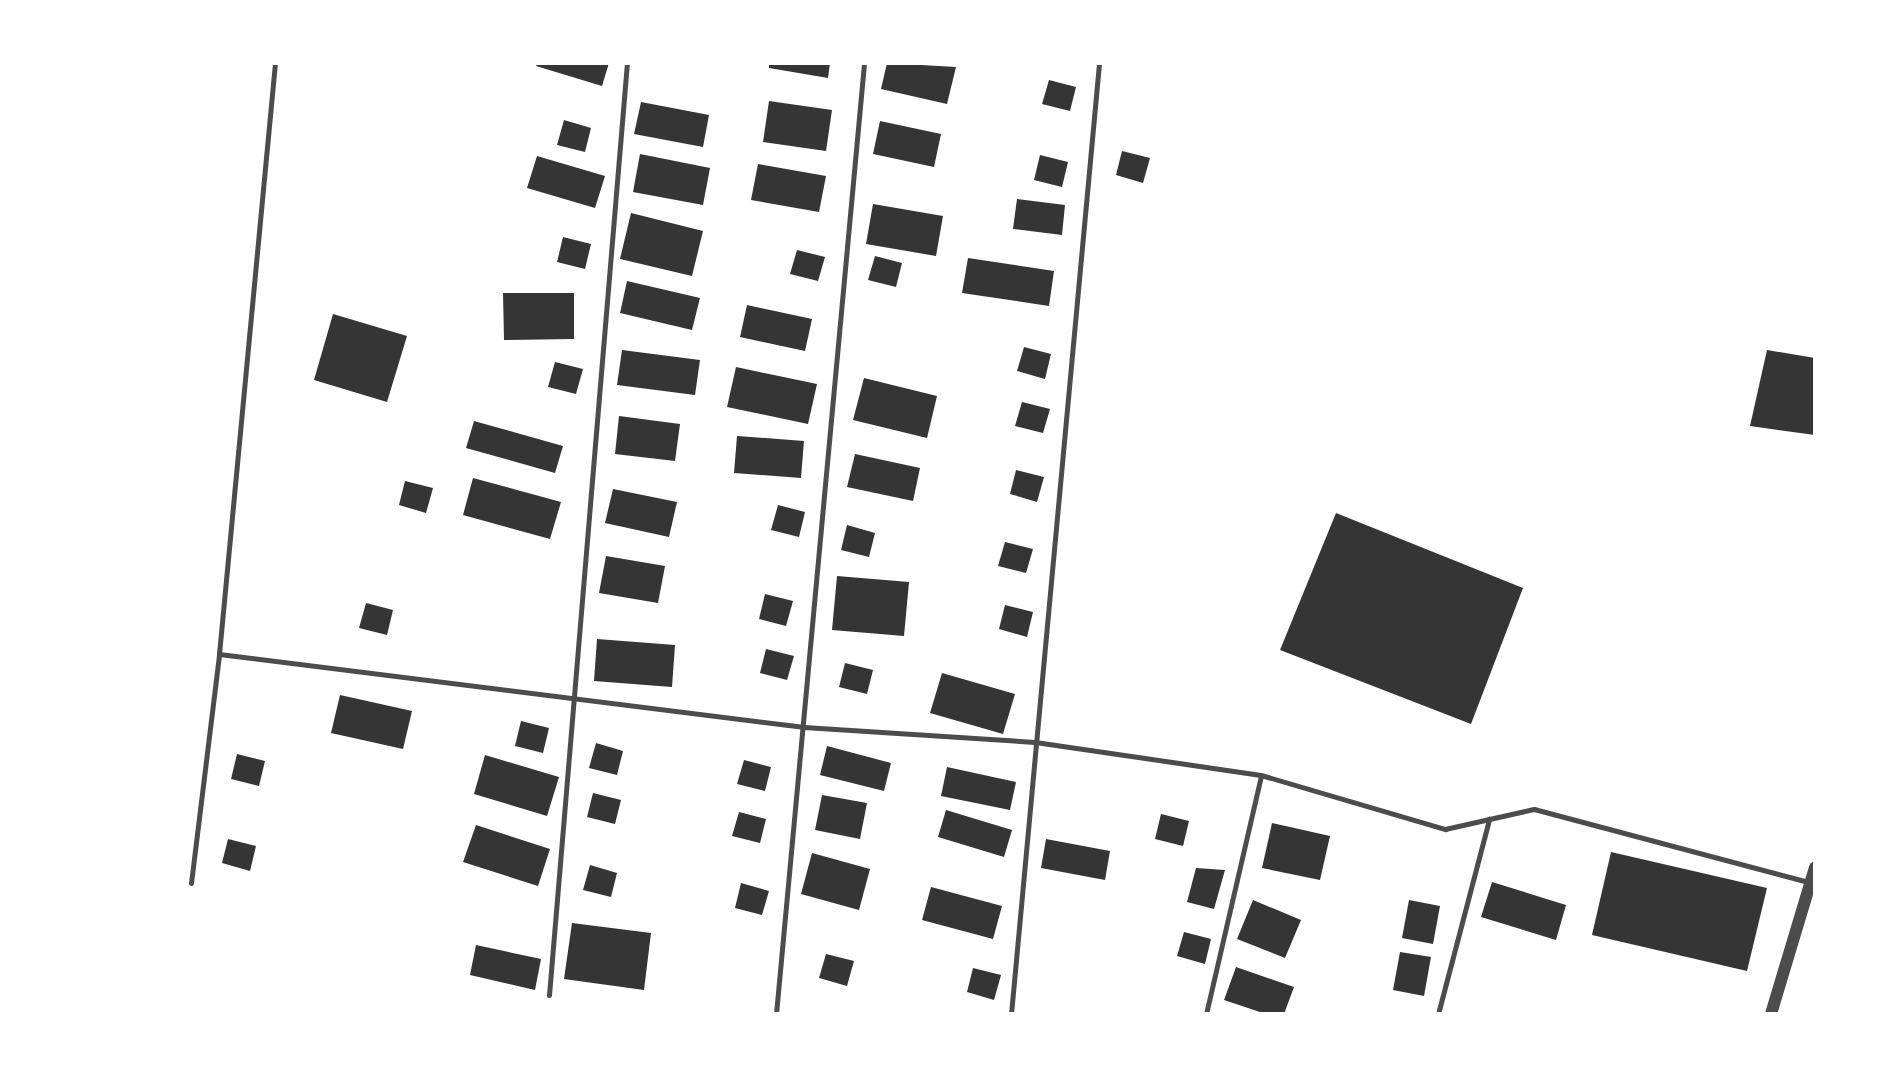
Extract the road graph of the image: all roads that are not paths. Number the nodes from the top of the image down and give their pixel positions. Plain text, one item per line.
1 (275, 63) edge
2 (627, 63) edge
3 (864, 63) edge
4 (1098, 63) edge
5 (219, 654) junction
6 (572, 696) junction
7 (804, 727) junction
8 (1035, 742) junction
9 (1261, 775) junction
10 (1489, 819) junction
11 (1815, 867) edge
12 (1810, 882) junction
13 (191, 883) dead end
14 (549, 995) dead end
15 (776, 1014) edge
16 (1011, 1014) edge
17 (1206, 1014) edge
18 (1438, 1014) edge
19 (1771, 1014) edge

1 - 5 lane
2 - 6 lane
3 - 7 lane
4 - 8 lane
5 - 6 lane
5 - 13 lane
6 - 7 lane
6 - 14 lane
7 - 8 lane
7 - 15 lane
8 - 9 lane
8 - 16 lane
9 - 10 lane
9 - 17 lane
10 - 12 lane
10 - 18 lane
11 - 12 street
12 - 19 street

